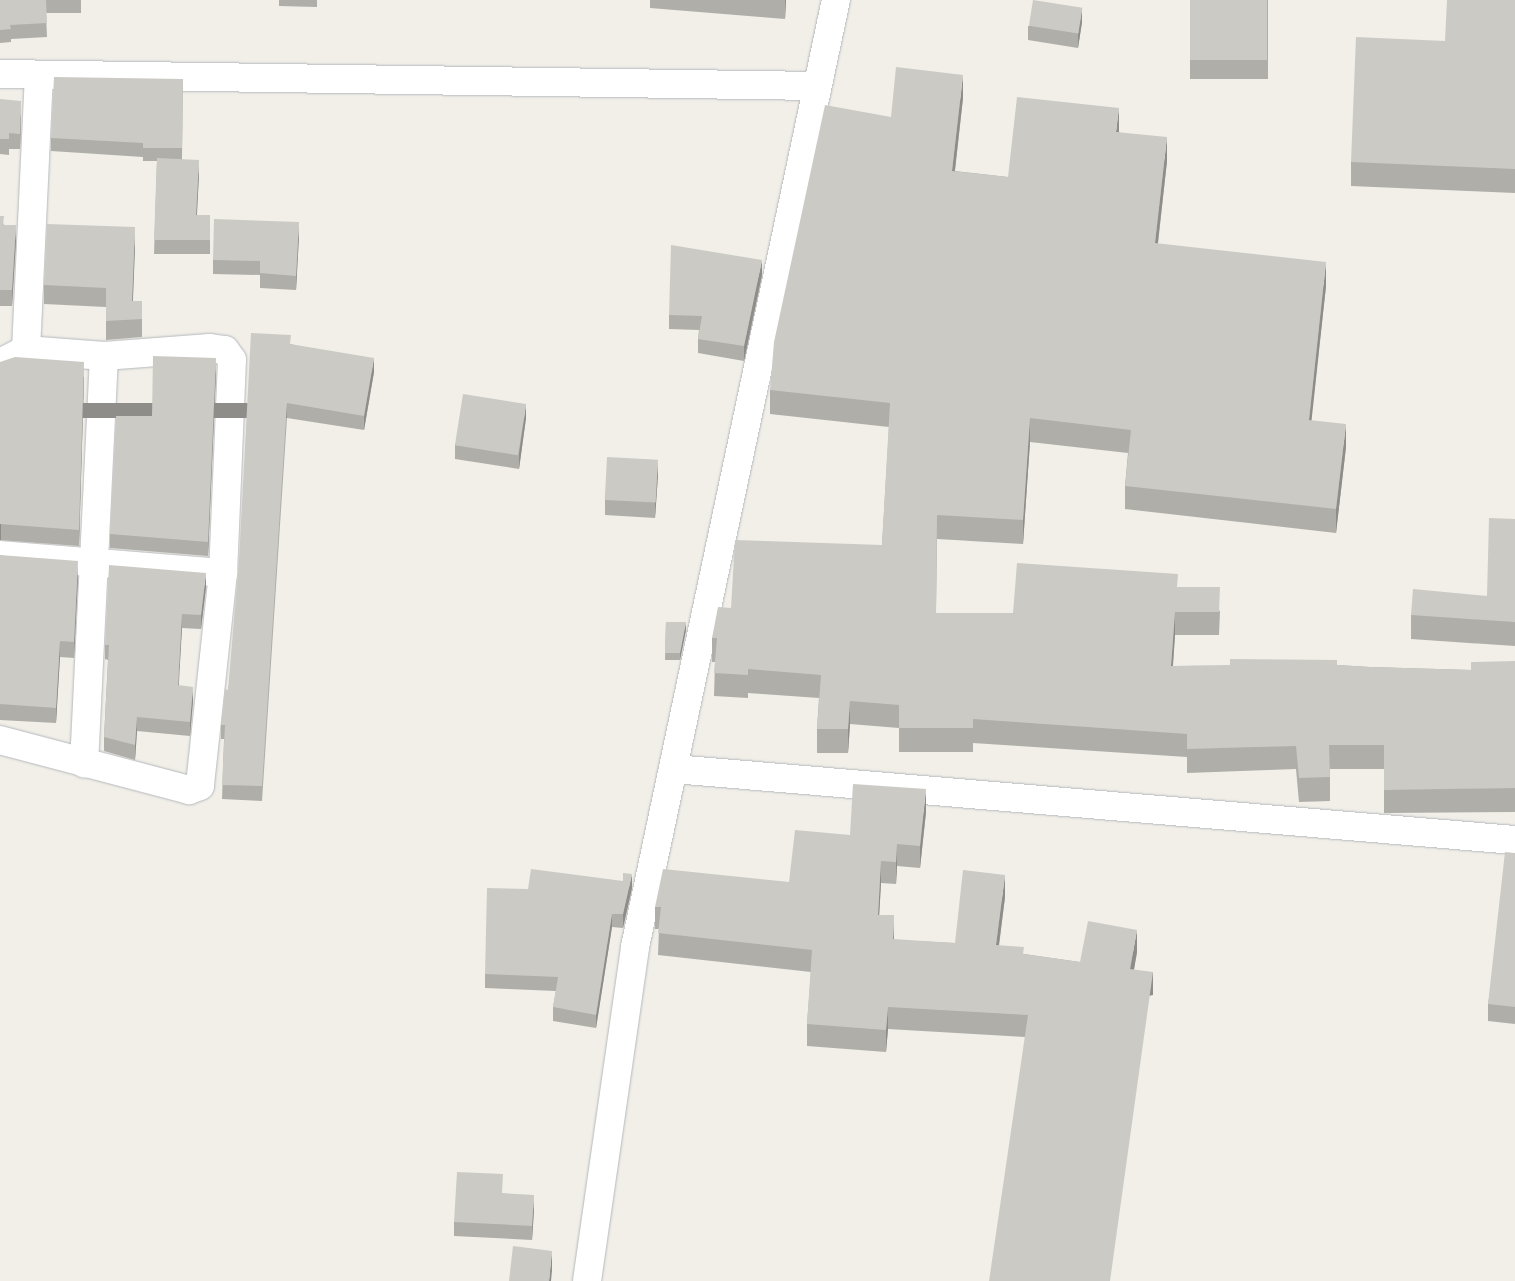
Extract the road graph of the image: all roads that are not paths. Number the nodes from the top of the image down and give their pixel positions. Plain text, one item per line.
1 (836, 0) edge
2 (0, 74) edge
3 (39, 77) junction
4 (817, 86) junction
5 (26, 350) junction
6 (104, 356) junction
7 (0, 363) edge
8 (0, 555) edge
9 (95, 562) junction
10 (223, 573) junction
11 (0, 740) edge
12 (84, 764) junction
13 (674, 769) junction
14 (1515, 840) edge
15 (587, 1281) edge

1 - 4 street
2 - 3 street
3 - 4 street
3 - 5 street
4 - 13 street
5 - 6 street
5 - 7 street
6 - 9 street
6 - 10 street
8 - 9 street
9 - 10 street
9 - 12 street
10 - 12 street
11 - 12 street
13 - 14 street
13 - 15 street

